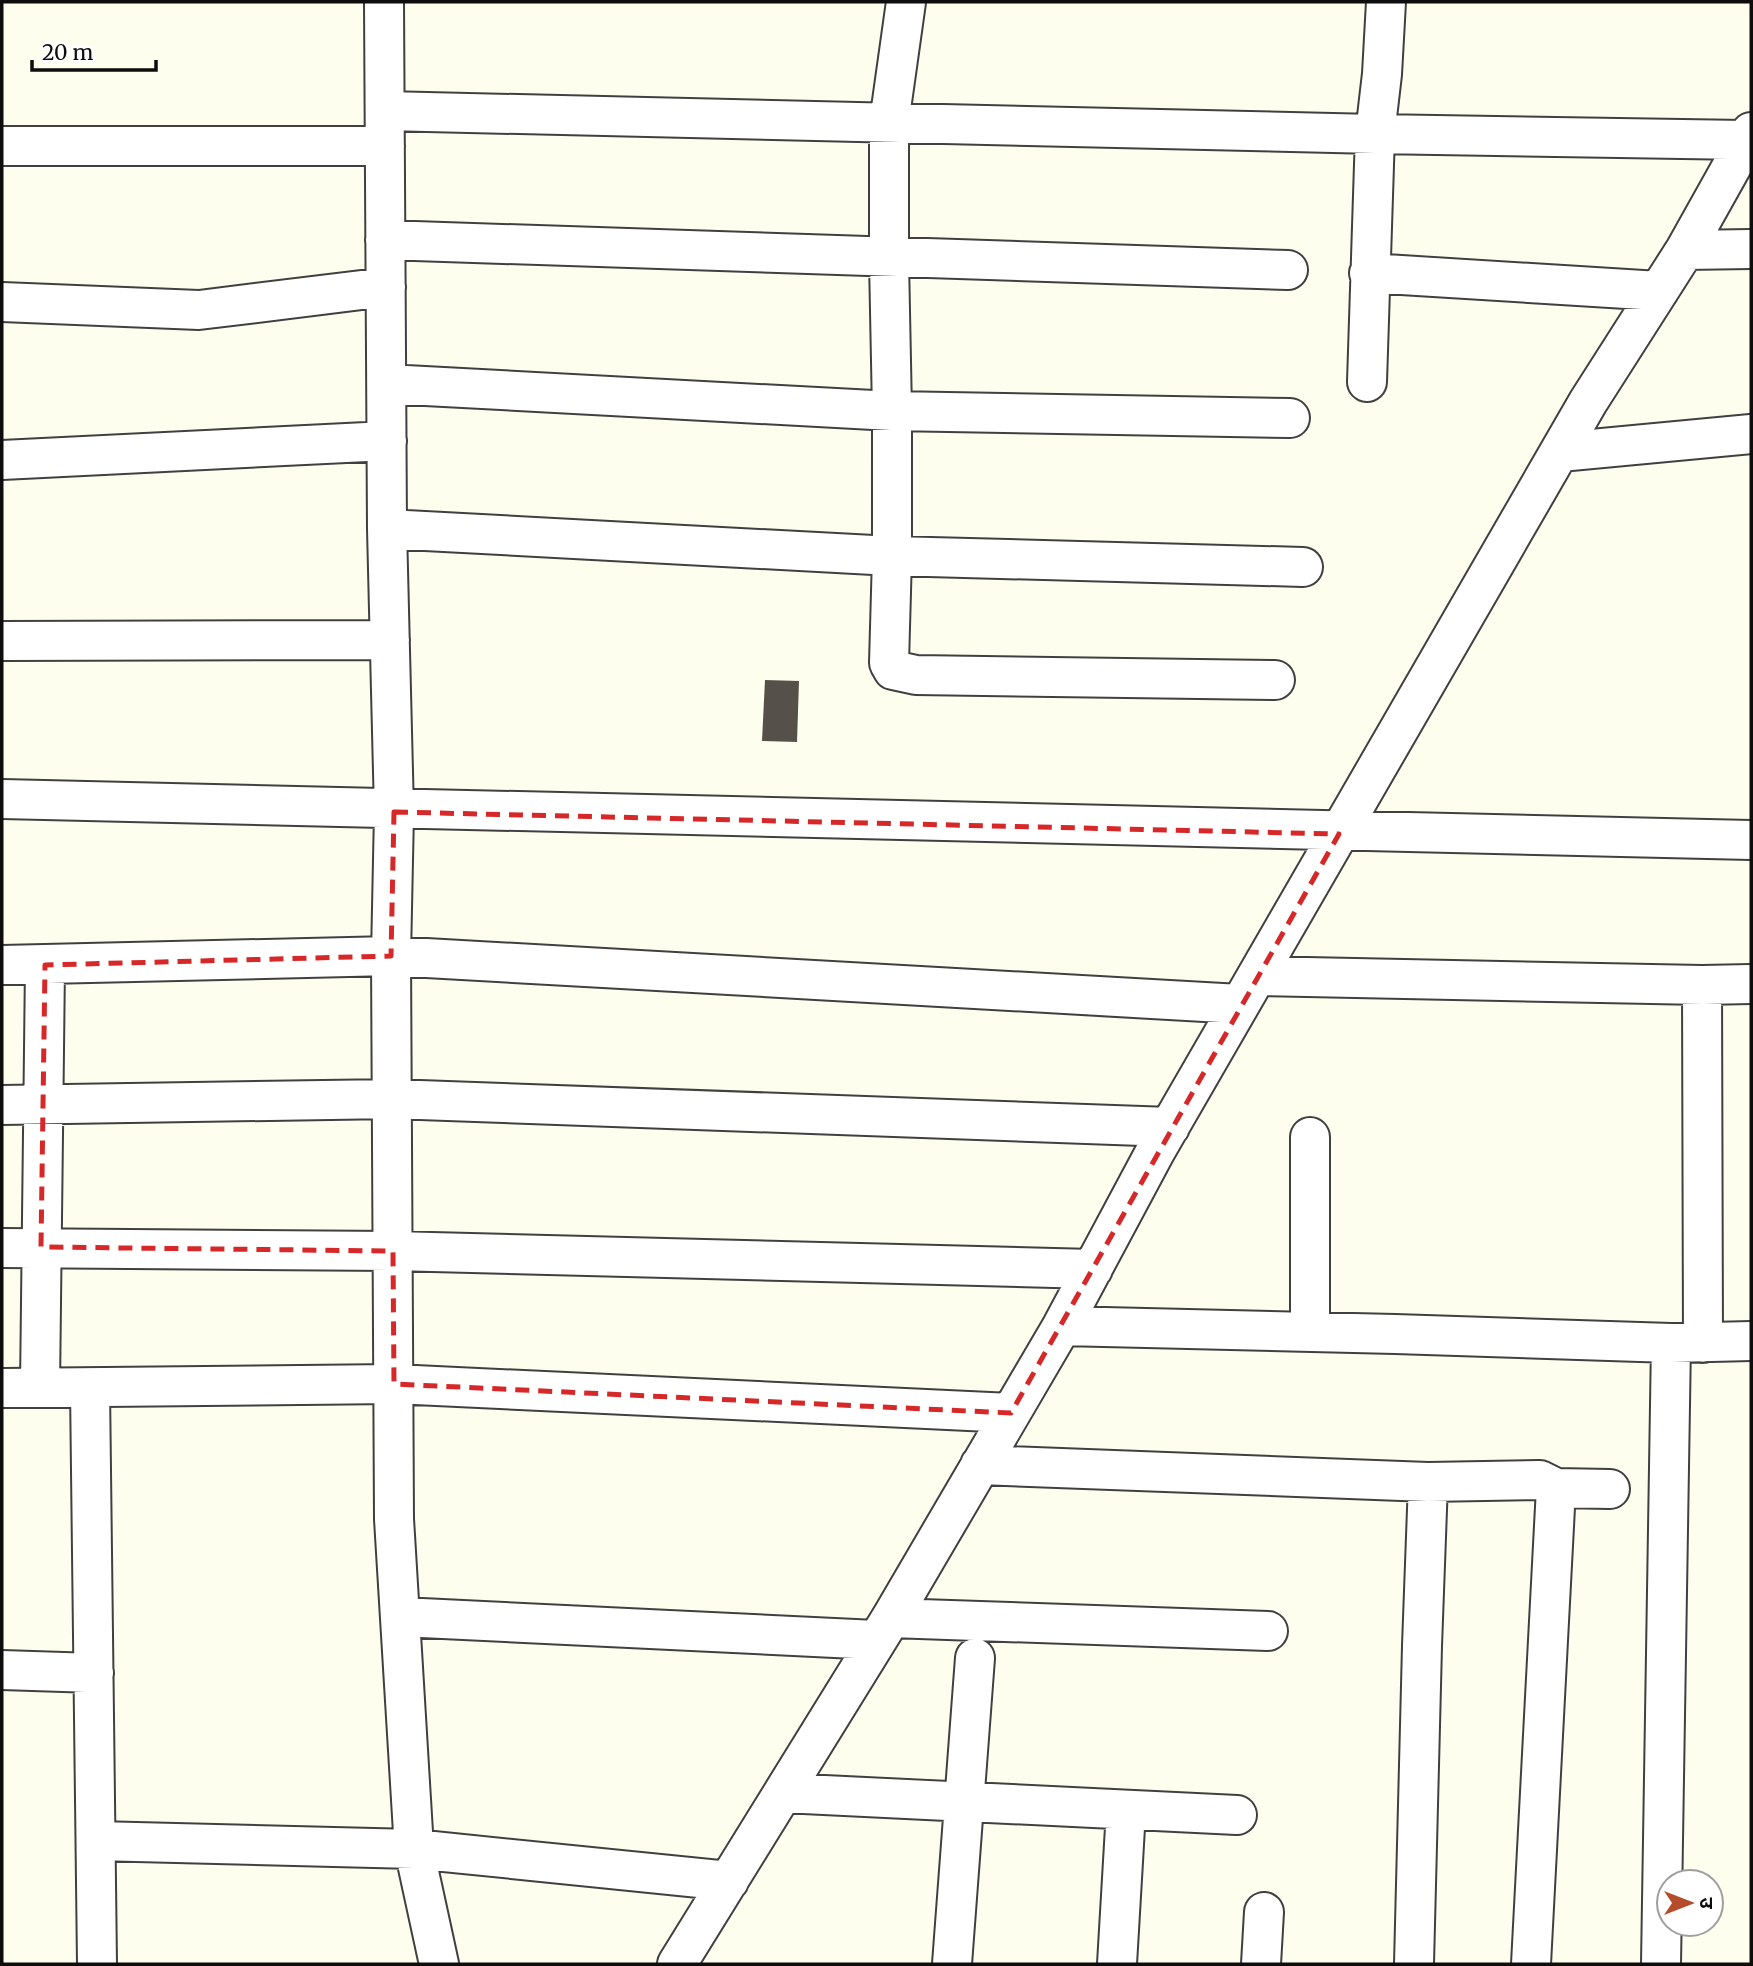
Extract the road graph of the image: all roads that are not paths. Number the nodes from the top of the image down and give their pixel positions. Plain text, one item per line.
1 (384, 2) edge
2 (906, 2) edge
3 (1386, 2) edge
4 (889, 123) junction
5 (385, 129) junction
6 (1375, 134) junction
7 (1748, 136) edge
8 (2, 146) edge
9 (385, 240) junction
10 (1751, 248) edge
11 (1685, 250) junction
12 (889, 256) junction
13 (1288, 270) dead end
14 (1369, 273) junction
15 (386, 287) junction
16 (1659, 291) junction
17 (2, 302) edge
18 (1367, 382) dead end
19 (387, 384) junction
20 (892, 411) junction
21 (1290, 418) dead end
22 (1751, 434) edge
23 (387, 441) junction
24 (1560, 452) junction
25 (2, 460) edge
26 (387, 528) junction
27 (892, 556) junction
28 (1303, 567) dead end
29 (390, 640) junction
30 (2, 641) edge
31 (1275, 680) dead end
32 (2, 799) edge
33 (394, 812) junction
34 (1339, 834) junction
35 (1751, 840) edge
36 (391, 956) junction
37 (2, 965) edge
38 (45, 965) junction
39 (1751, 984) edge
40 (1702, 985) junction
41 (1248, 990) junction
42 (392, 1099) junction
43 (44, 1104) junction
44 (2, 1105) edge
45 (1170, 1127) junction
46 (1310, 1137) dead end
47 (41, 1247) junction
48 (2, 1248) edge
49 (393, 1251) junction
50 (1093, 1269) junction
51 (1062, 1326) junction
52 (1310, 1332) junction
53 (1751, 1341) edge
54 (1687, 1343) junction
55 (394, 1384) junction
56 (2, 1388) edge
57 (40, 1388) junction
58 (90, 1388) junction
59 (1011, 1413) junction
60 (980, 1465) junction
61 (1428, 1482) junction
62 (1556, 1488) junction
63 (1610, 1489) dead end
64 (401, 1617) junction
65 (884, 1629) junction
66 (1268, 1631) dead end
67 (975, 1658) dead end
68 (2, 1670) edge
69 (94, 1673) junction
70 (783, 1793) junction
71 (965, 1802) junction
72 (1126, 1810) junction
73 (1237, 1815) dead end
74 (96, 1841) junction
75 (414, 1849) junction
76 (729, 1881) junction
77 (1264, 1912) dead end
78 (97, 1964) edge
79 (439, 1964) edge
80 (677, 1964) edge
81 (952, 1964) edge
82 (1117, 1964) edge
83 (1261, 1964) edge
84 (1414, 1964) edge
85 (1531, 1964) edge
86 (1661, 1964) edge

1 - 5 street
2 - 4 street
3 - 6 street
4 - 5 street
4 - 6 street
4 - 12 street
5 - 8 street
5 - 9 street
6 - 7 street
6 - 14 street
7 - 11 street
9 - 12 street
9 - 15 street
10 - 11 street
11 - 16 street
12 - 13 street
12 - 20 street
14 - 16 street
14 - 18 street
15 - 17 street
15 - 19 street
16 - 24 street
19 - 20 street
19 - 23 street
20 - 21 street
20 - 27 street
22 - 24 street
23 - 25 street
23 - 26 street
24 - 34 street
26 - 27 street
26 - 29 street
27 - 28 street
27 - 31 street
29 - 30 street
29 - 33 street
32 - 33 street
33 - 34 street
33 - 36 street
34 - 35 street
34 - 41 street
36 - 38 street
36 - 41 street
36 - 42 street
37 - 38 street
38 - 43 street
39 - 40 street
40 - 41 street
40 - 54 street
41 - 45 street
42 - 43 street
42 - 45 street
42 - 49 street
43 - 44 street
43 - 47 street
45 - 50 street
46 - 52 street
47 - 48 street
47 - 49 street
47 - 57 street
49 - 50 street
49 - 55 street
50 - 51 street
51 - 52 street
51 - 59 street
52 - 54 street
53 - 54 street
54 - 86 street
55 - 58 street
55 - 59 street
55 - 64 street
56 - 57 street
57 - 58 street
58 - 69 street
59 - 60 street
60 - 61 street
60 - 65 street
61 - 62 street
61 - 84 street
62 - 63 street
62 - 85 street
64 - 65 street
64 - 75 street
65 - 66 street
65 - 70 street
67 - 71 street
68 - 69 street
69 - 74 street
70 - 71 street
70 - 76 street
71 - 72 street
71 - 81 street
72 - 73 street
72 - 82 street
74 - 75 street
74 - 78 street
75 - 76 street
75 - 79 street
76 - 80 street
77 - 83 street

